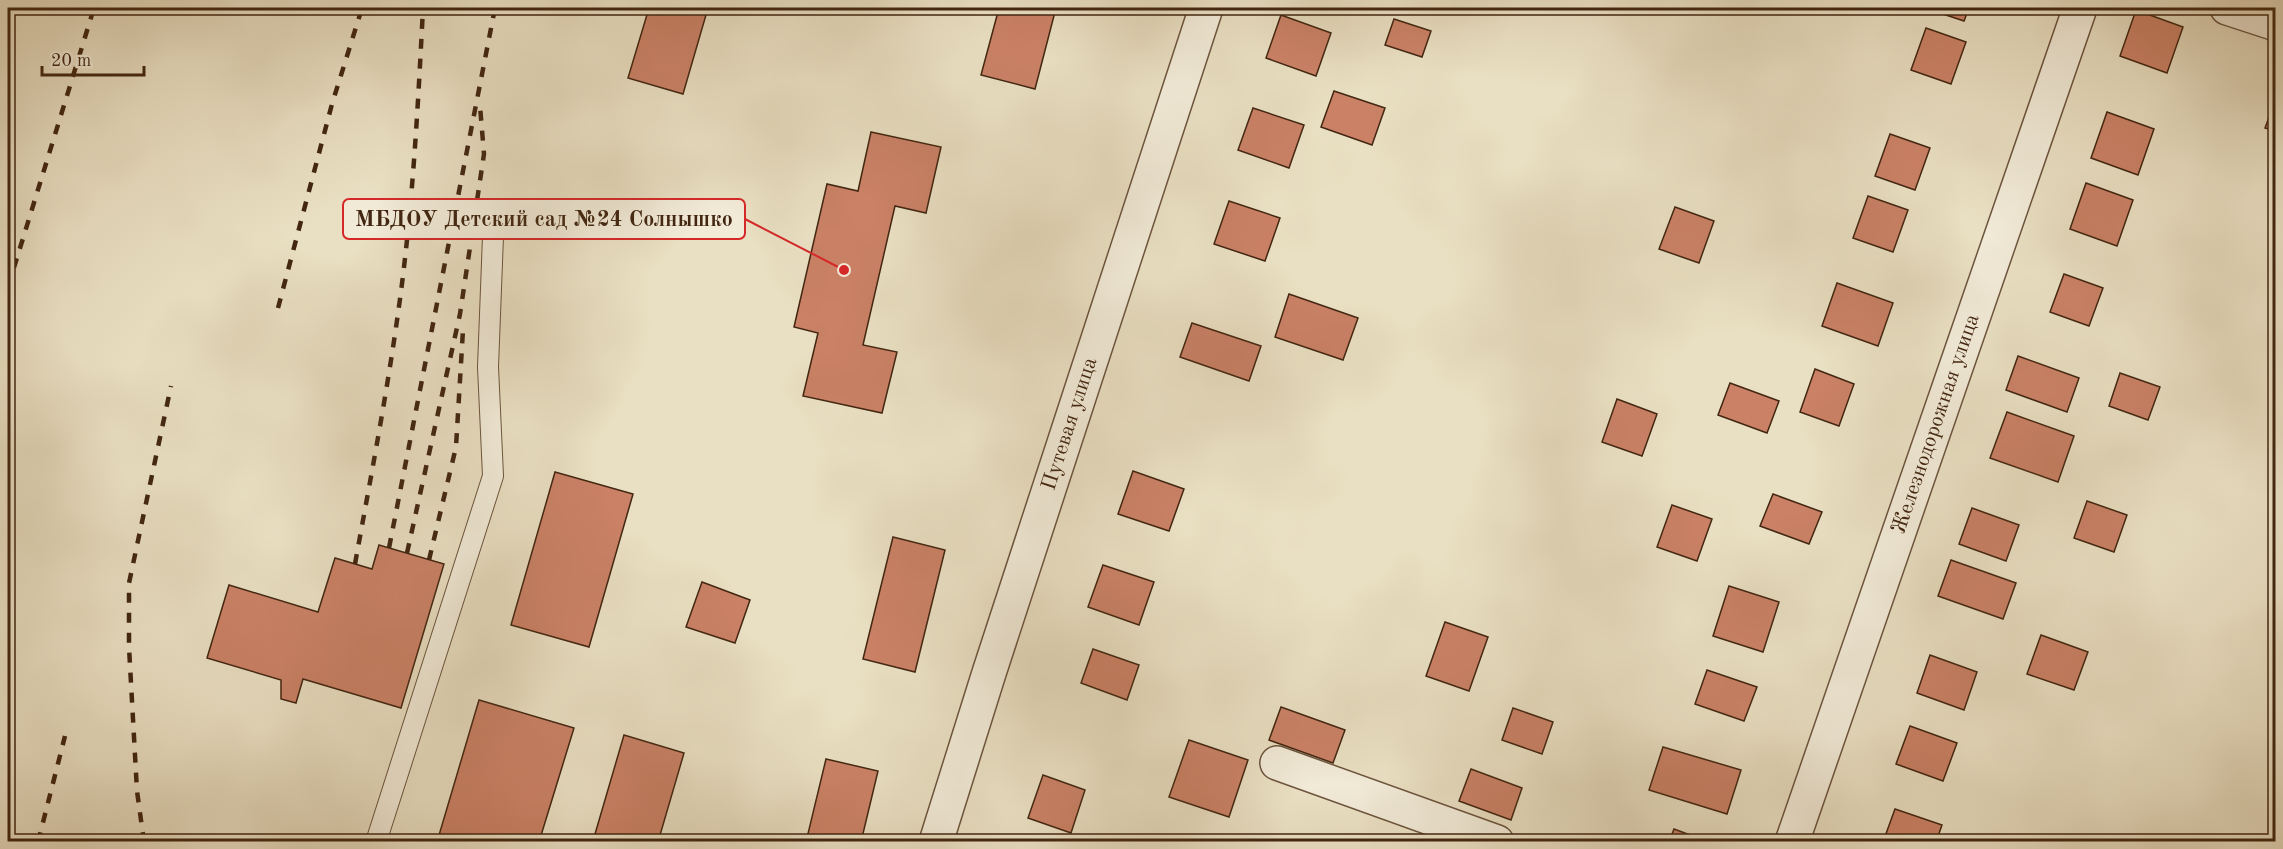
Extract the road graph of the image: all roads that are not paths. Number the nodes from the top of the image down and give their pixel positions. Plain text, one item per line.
1 (1206, 8) edge
2 (2080, 8) edge
3 (2227, 8) edge
4 (2276, 24) edge
5 (494, 210) dead end
6 (1277, 763) dead end
7 (376, 842) edge
8 (936, 842) edge
9 (1497, 842) edge
10 (1792, 842) edge

1 - 8 street, Путевая улица
2 - 10 street, Железнодорожная улица
3 - 4 street
5 - 7 lane
6 - 9 street

